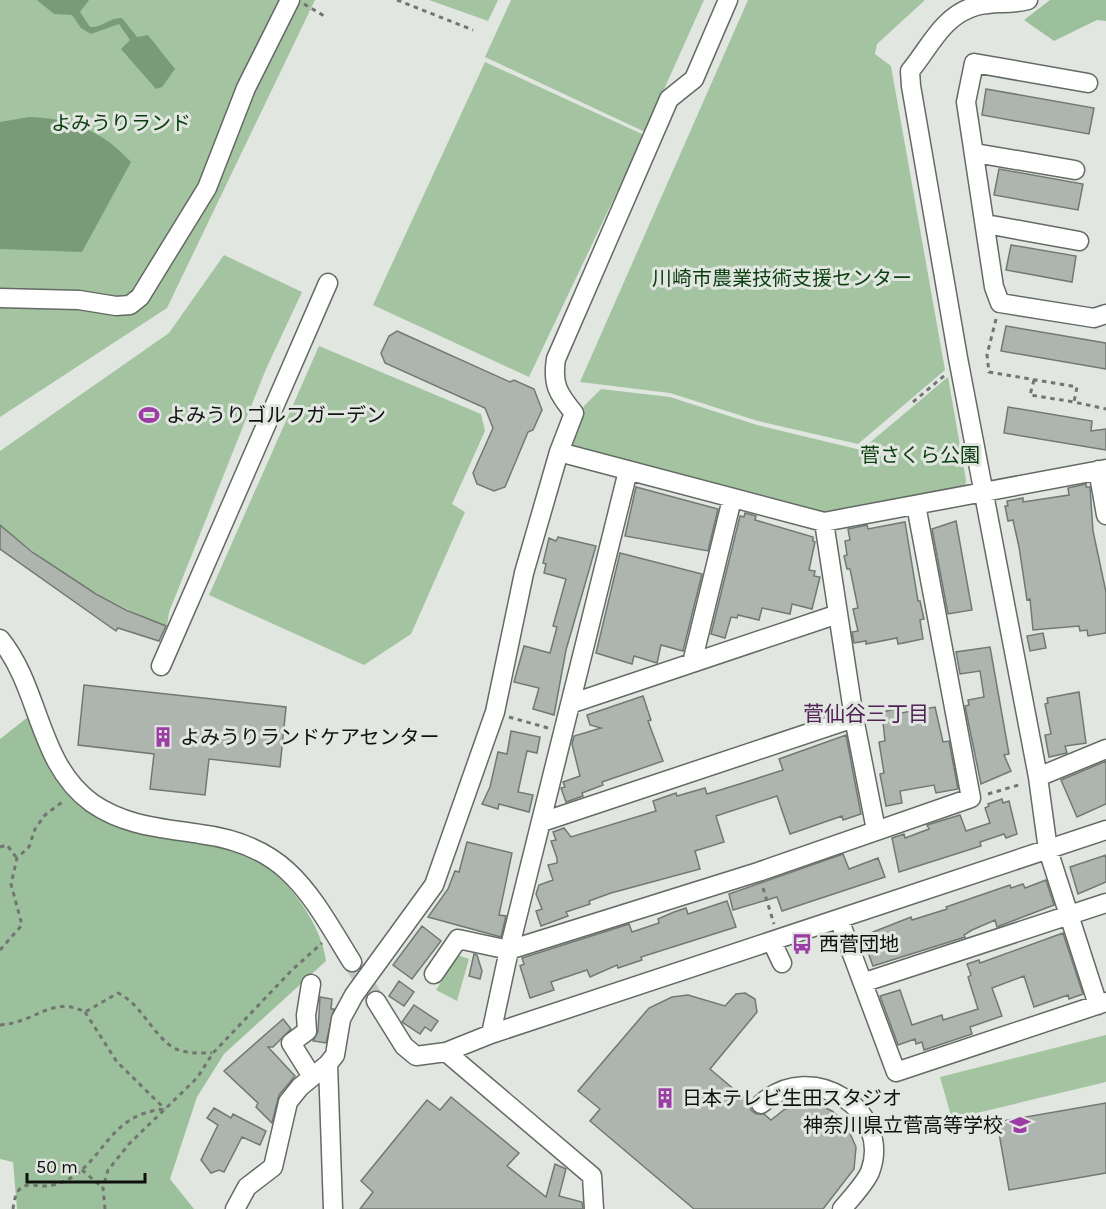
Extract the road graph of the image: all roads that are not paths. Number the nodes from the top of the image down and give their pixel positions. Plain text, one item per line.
1 (290, 0) edge
2 (728, 0) edge
3 (1028, 0) edge
4 (1088, 83) dead end
5 (975, 153) junction
6 (1075, 170) dead end
7 (986, 224) junction
8 (1079, 241) dead end
9 (328, 284) dead end
10 (0, 298) edge
11 (1106, 314) edge
12 (559, 452) junction
13 (1102, 469) edge
14 (628, 471) junction
15 (984, 493) junction
16 (732, 499) junction
17 (916, 505) junction
18 (1106, 515) edge
19 (824, 522) junction
20 (838, 614) junction
21 (0, 639) edge
22 (692, 663) junction
23 (161, 666) dead end
24 (570, 704) junction
25 (854, 718) junction
26 (1106, 749) edge
27 (1031, 780) junction
28 (542, 822) junction
29 (876, 830) junction
30 (1106, 830) edge
31 (1048, 850) junction
32 (1106, 903) edge
33 (1069, 915) junction
34 (839, 919) junction
35 (773, 933) junction
36 (509, 950) junction
37 (352, 962) tunnel mouth
38 (782, 963) dead end
39 (435, 974) dead end
40 (865, 982) junction
41 (311, 984) dead end
42 (376, 1001) tunnel mouth
43 (1102, 1003) edge
44 (491, 1034) junction
45 (446, 1052) junction
46 (328, 1064) junction
47 (311, 1076) junction
48 (761, 1104) dead end
49 (235, 1209) edge
50 (333, 1209) edge
51 (594, 1209) edge
52 (842, 1209) edge

1 - 10 street
2 - 12 street
3 - 15 street
4 - 5 street
5 - 6 street
5 - 7 street
7 - 8 street
7 - 11 street
9 - 23 street
12 - 14 street
12 - 46 street
13 - 15 street
13 - 18 street
14 - 16 street
14 - 24 street
15 - 17 street
15 - 27 street
16 - 19 street
16 - 22 street
17 - 19 street
17 - 29 street
19 - 20 street
20 - 22 street
20 - 25 street
21 - 37 street
22 - 24 street
24 - 28 street
25 - 28 street
25 - 29 street
26 - 27 street
27 - 31 street
28 - 36 street
29 - 36 street
30 - 31 street
31 - 33 street
31 - 34 street
32 - 33 street
33 - 40 street
33 - 43 street
34 - 35 street
34 - 40 street
35 - 38 street
35 - 44 street
36 - 39 street
36 - 44 street
40 - 43 street
41 - 47 street
42 - 45 street
44 - 45 street
45 - 51 street
46 - 47 street
46 - 50 street
47 - 49 street
48 - 52 street

